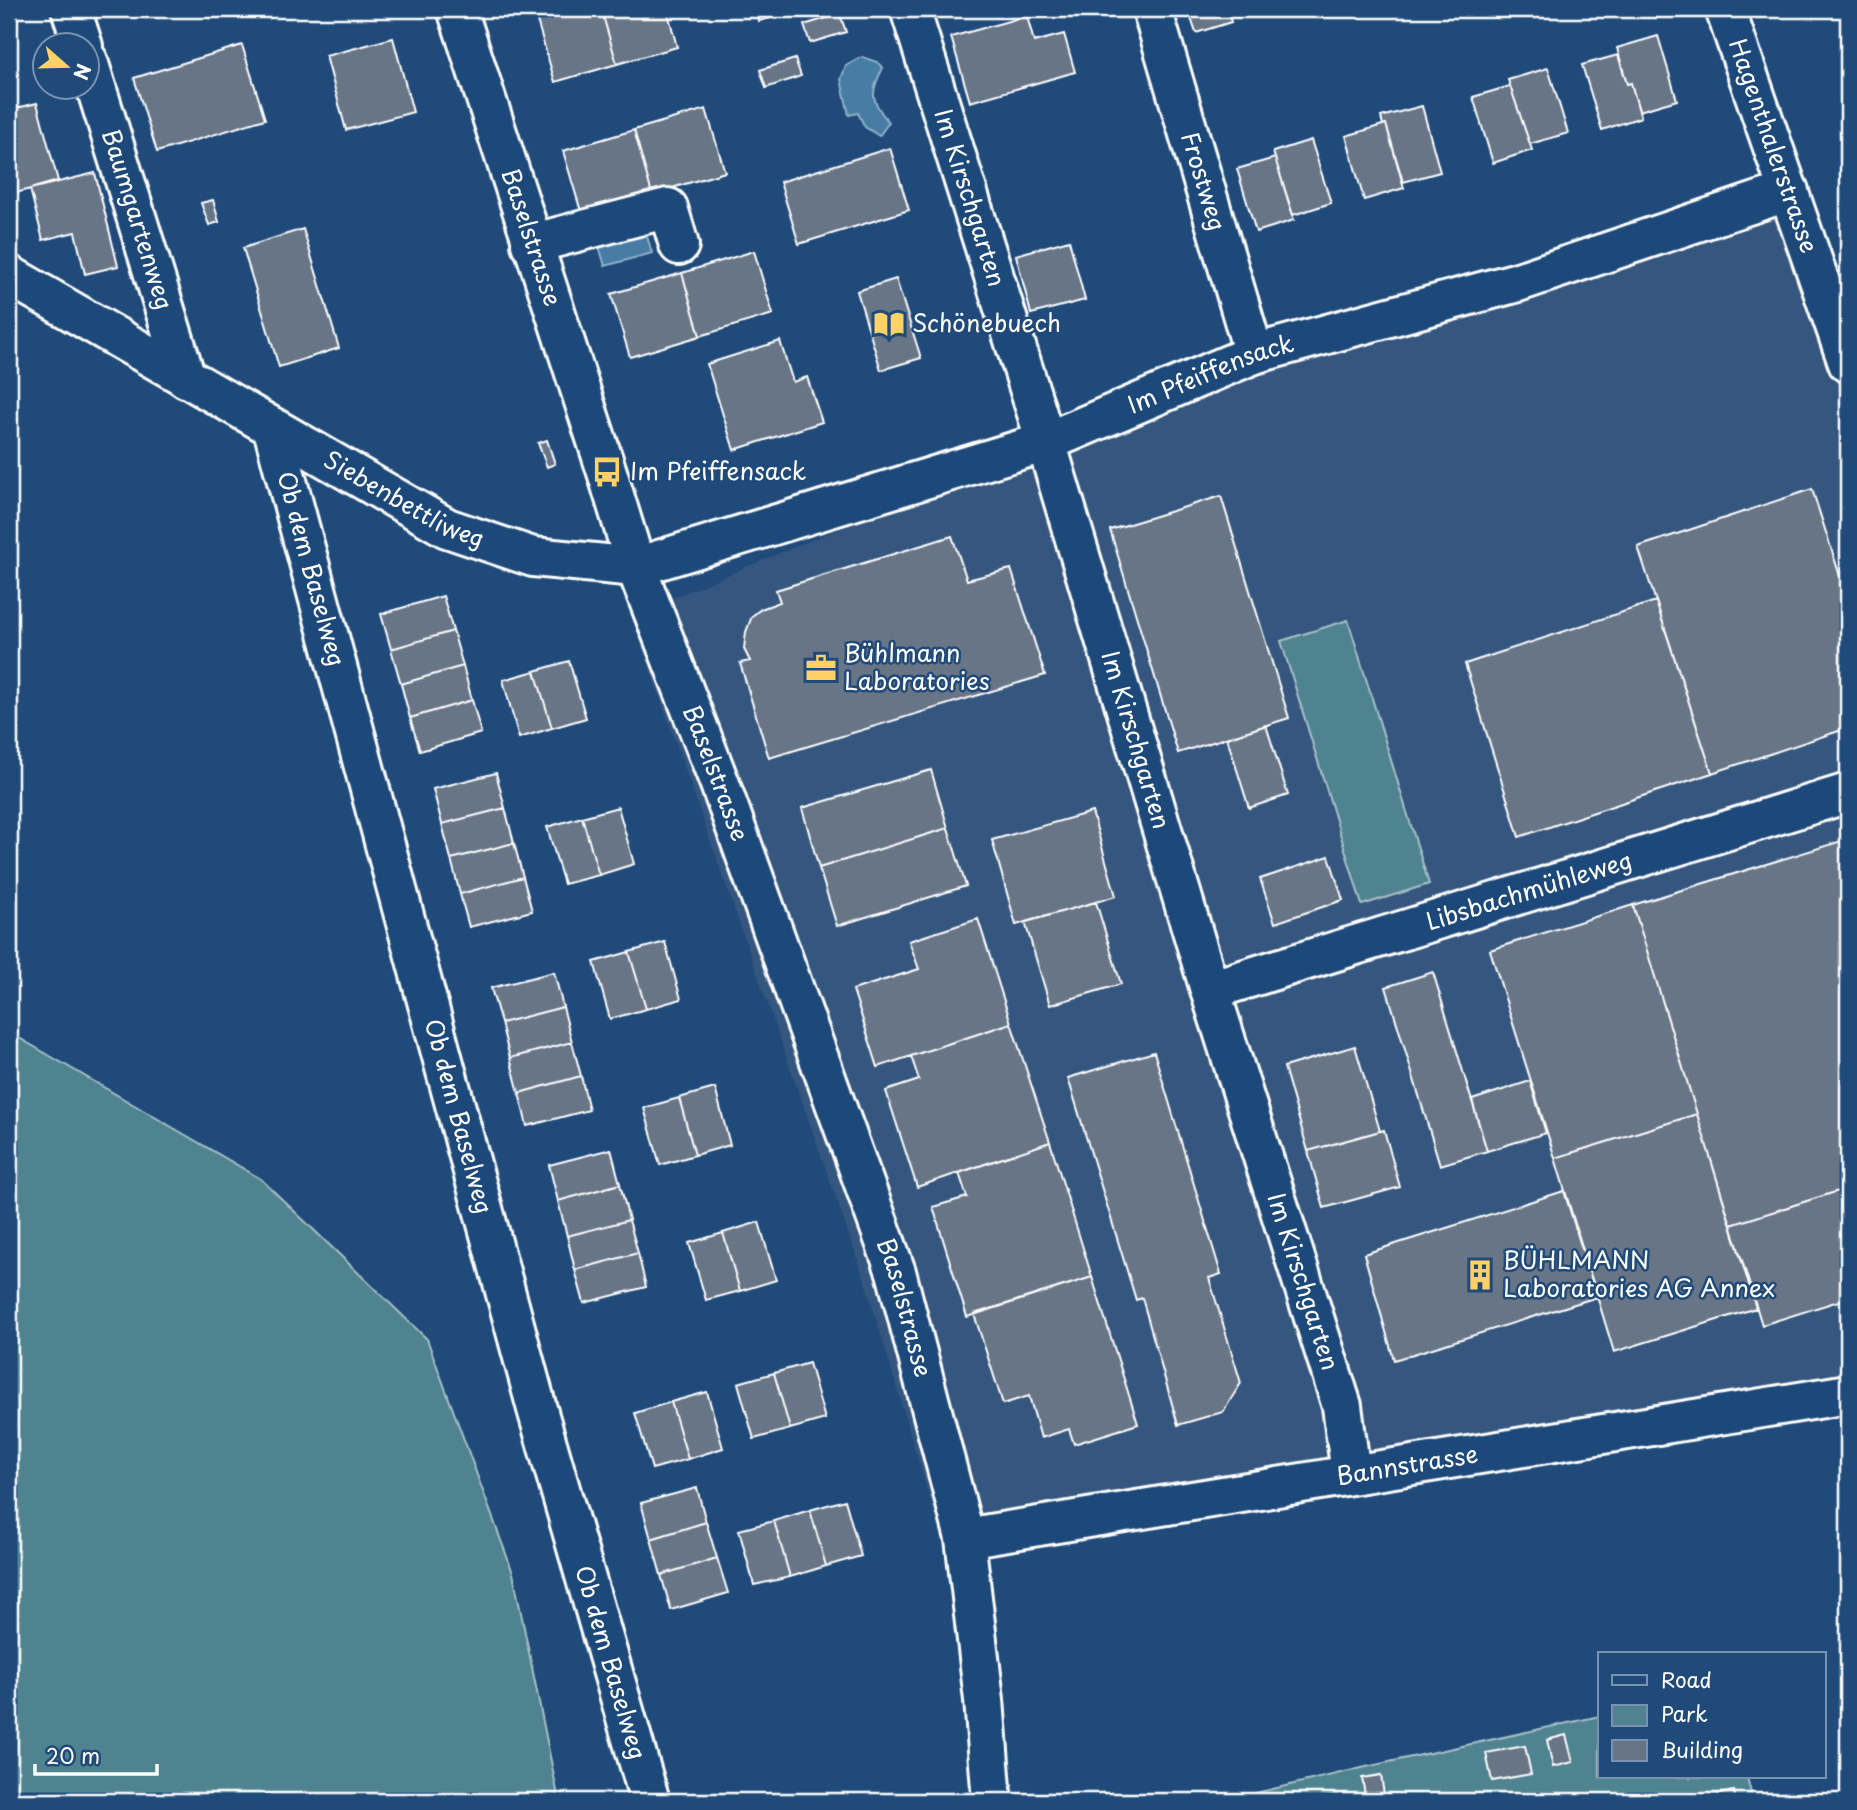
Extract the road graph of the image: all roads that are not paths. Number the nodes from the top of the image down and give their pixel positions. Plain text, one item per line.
1 (71, 9) edge
2 (457, 9) edge
3 (910, 9) edge
4 (1152, 9) edge
5 (1726, 9) edge
6 (78, 32) edge
7 (101, 102) edge
8 (1789, 191) junction
9 (531, 244) junction
10 (679, 245) dead end
11 (9, 275) edge
12 (1254, 355) junction
13 (1848, 362) edge
14 (186, 378) junction
15 (273, 429) junction
16 (1046, 442) junction
17 (636, 567) junction
18 (1848, 793) edge
19 (1210, 990) junction
20 (1848, 1394) edge
21 (1351, 1474) junction
22 (965, 1538) junction
23 (650, 1801) edge
24 (992, 1801) edge

1 - 6 street
2 - 9 street, Baselstrasse
3 - 16 street, Im Kirschgarten
4 - 12 street, Frostweg
5 - 8 street, Hagenthalerstrasse
7 - 14 street, Baumgartenweg
8 - 12 street, Im Pfeiffensack
8 - 13 street, Hagenthalerstrasse
9 - 10 street
9 - 17 street, Baselstrasse
11 - 14 street, Siebenbettliweg
12 - 16 street, Im Pfeiffensack
14 - 15 street, Siebenbettliweg
15 - 17 street, Siebenbettliweg
15 - 23 street, Ob dem Baselweg
16 - 17 street, Im Pfeiffensack
16 - 19 street, Im Kirschgarten
17 - 22 street, Baselstrasse
18 - 19 street, Libsbachmühleweg
19 - 21 street, Im Kirschgarten
20 - 21 street, Bannstrasse
21 - 22 street, Bannstrasse
22 - 24 street, Baselstrasse

